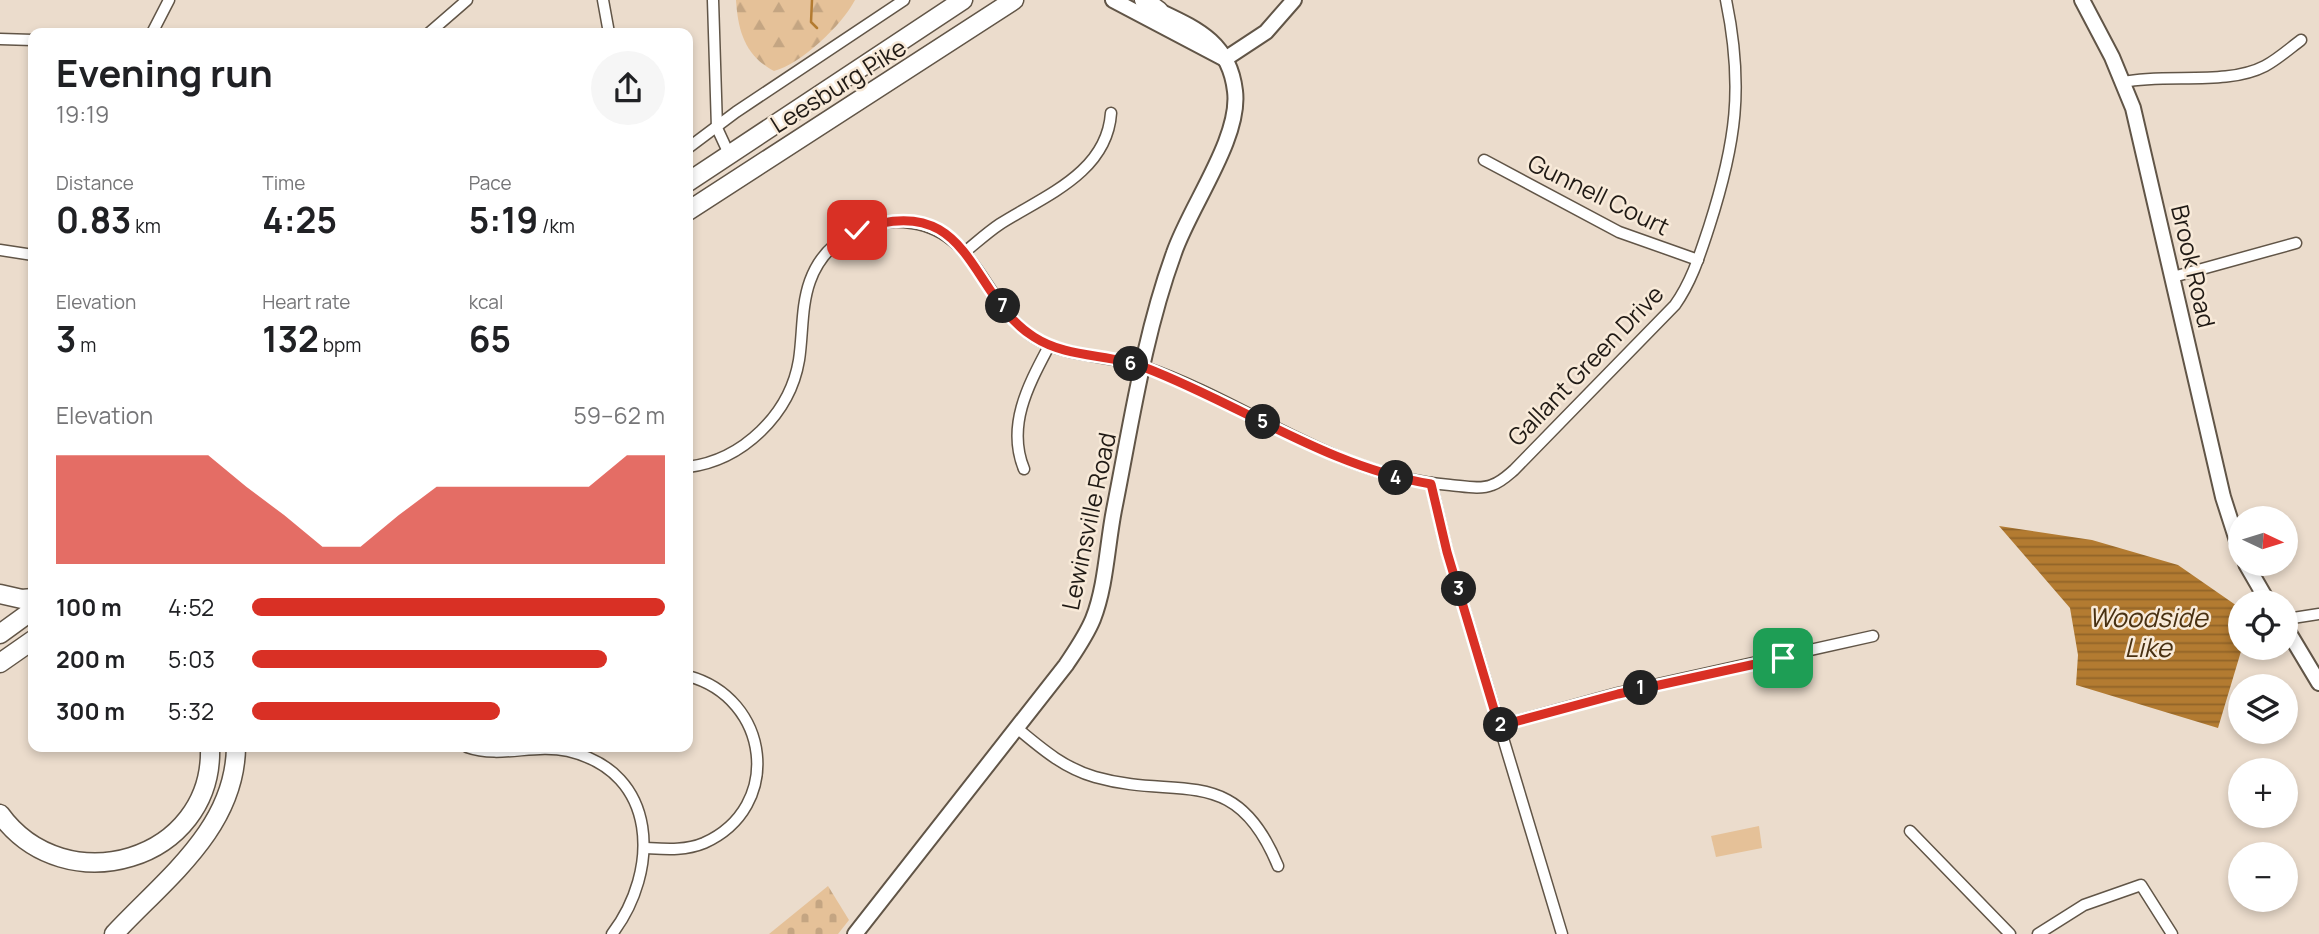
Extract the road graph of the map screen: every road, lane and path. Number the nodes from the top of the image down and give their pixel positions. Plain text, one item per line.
1 (169, 0) edge
2 (467, 0) edge
3 (603, 0) edge
4 (713, 0) edge
5 (904, 0) edge
6 (963, 0) edge
7 (1014, 0) edge
8 (1113, 0) edge
9 (1137, 0) edge
10 (1294, 0) edge
11 (1726, 0) edge
12 (2082, 0) edge
13 (1152, 5) edge
14 (155, 28) edge
15 (435, 28) edge
16 (607, 28) edge
17 (0, 39) edge
18 (28, 40) edge
19 (2301, 40) dead end
20 (1225, 59) junction
21 (2123, 82) junction
22 (1111, 113) dead end
23 (717, 128) junction
24 (693, 145) edge
25 (729, 154) junction
26 (1484, 160) dead end
27 (693, 179) edge
28 (693, 208) edge
29 (2296, 243) dead end
30 (0, 250) edge
31 (966, 251) junction
32 (28, 255) edge
33 (1698, 260) junction
34 (2173, 277) junction
35 (1049, 346) junction
36 (1143, 366) junction
37 (693, 466) edge
38 (1024, 469) dead end
39 (1431, 484) junction
40 (2228, 513) edge
41 (0, 594) edge
42 (28, 598) edge
43 (28, 614) edge
44 (2319, 614) edge
45 (2298, 617) edge
46 (0, 634) edge
47 (1873, 636) dead end
48 (28, 644) edge
49 (2298, 648) edge
50 (28, 655) edge
51 (0, 665) edge
52 (693, 678) edge
53 (2319, 683) edge
54 (1499, 726) junction
55 (1018, 729) junction
56 (210, 752) edge
57 (236, 752) edge
58 (571, 752) edge
59 (0, 814) edge
60 (1910, 831) dead end
61 (645, 848) junction
62 (1278, 866) dead end
63 (114, 934) edge
64 (612, 934) edge
65 (855, 934) edge
66 (1562, 934) edge
67 (2010, 934) edge
68 (2038, 934) edge
69 (2172, 934) edge

1 - 14 street
2 - 15 street
3 - 16 street
4 - 23 street
5 - 23 street
6 - 25 highway, Leesburg Pike
7 - 28 highway, Leesburg Pike
8 - 20 main road
9 - 13 main road, Lewinsville Road
10 - 20 main road
11 - 33 street, Gallant Green Drive
12 - 21 main road, Brook Road
13 - 20 main road, Lewinsville Road
17 - 18 street
19 - 21 street
20 - 36 main road, Lewinsville Road
21 - 34 main road, Brook Road
22 - 31 street
23 - 24 street
23 - 25 street
25 - 27 highway, Leesburg Pike
26 - 33 street, Gunnell Court
29 - 34 street
30 - 32 street
31 - 35 street
31 - 37 street
33 - 39 street, Gallant Green Drive
34 - 40 main road, Brook Road
35 - 36 street, Gallant Green Drive
35 - 38 street
36 - 39 street, Gallant Green Drive
36 - 55 main road, Lewinsville Road
39 - 54 street
41 - 42 highway
43 - 46 highway
44 - 45 street
47 - 54 street
48 - 51 highway
49 - 53 main road
50 - 51 highway
52 - 61 street
54 - 66 street
55 - 62 street
55 - 65 main road, Lewinsville Road
56 - 59 highway
57 - 63 highway
58 - 61 street
60 - 67 street
61 - 64 street
68 - 69 street

